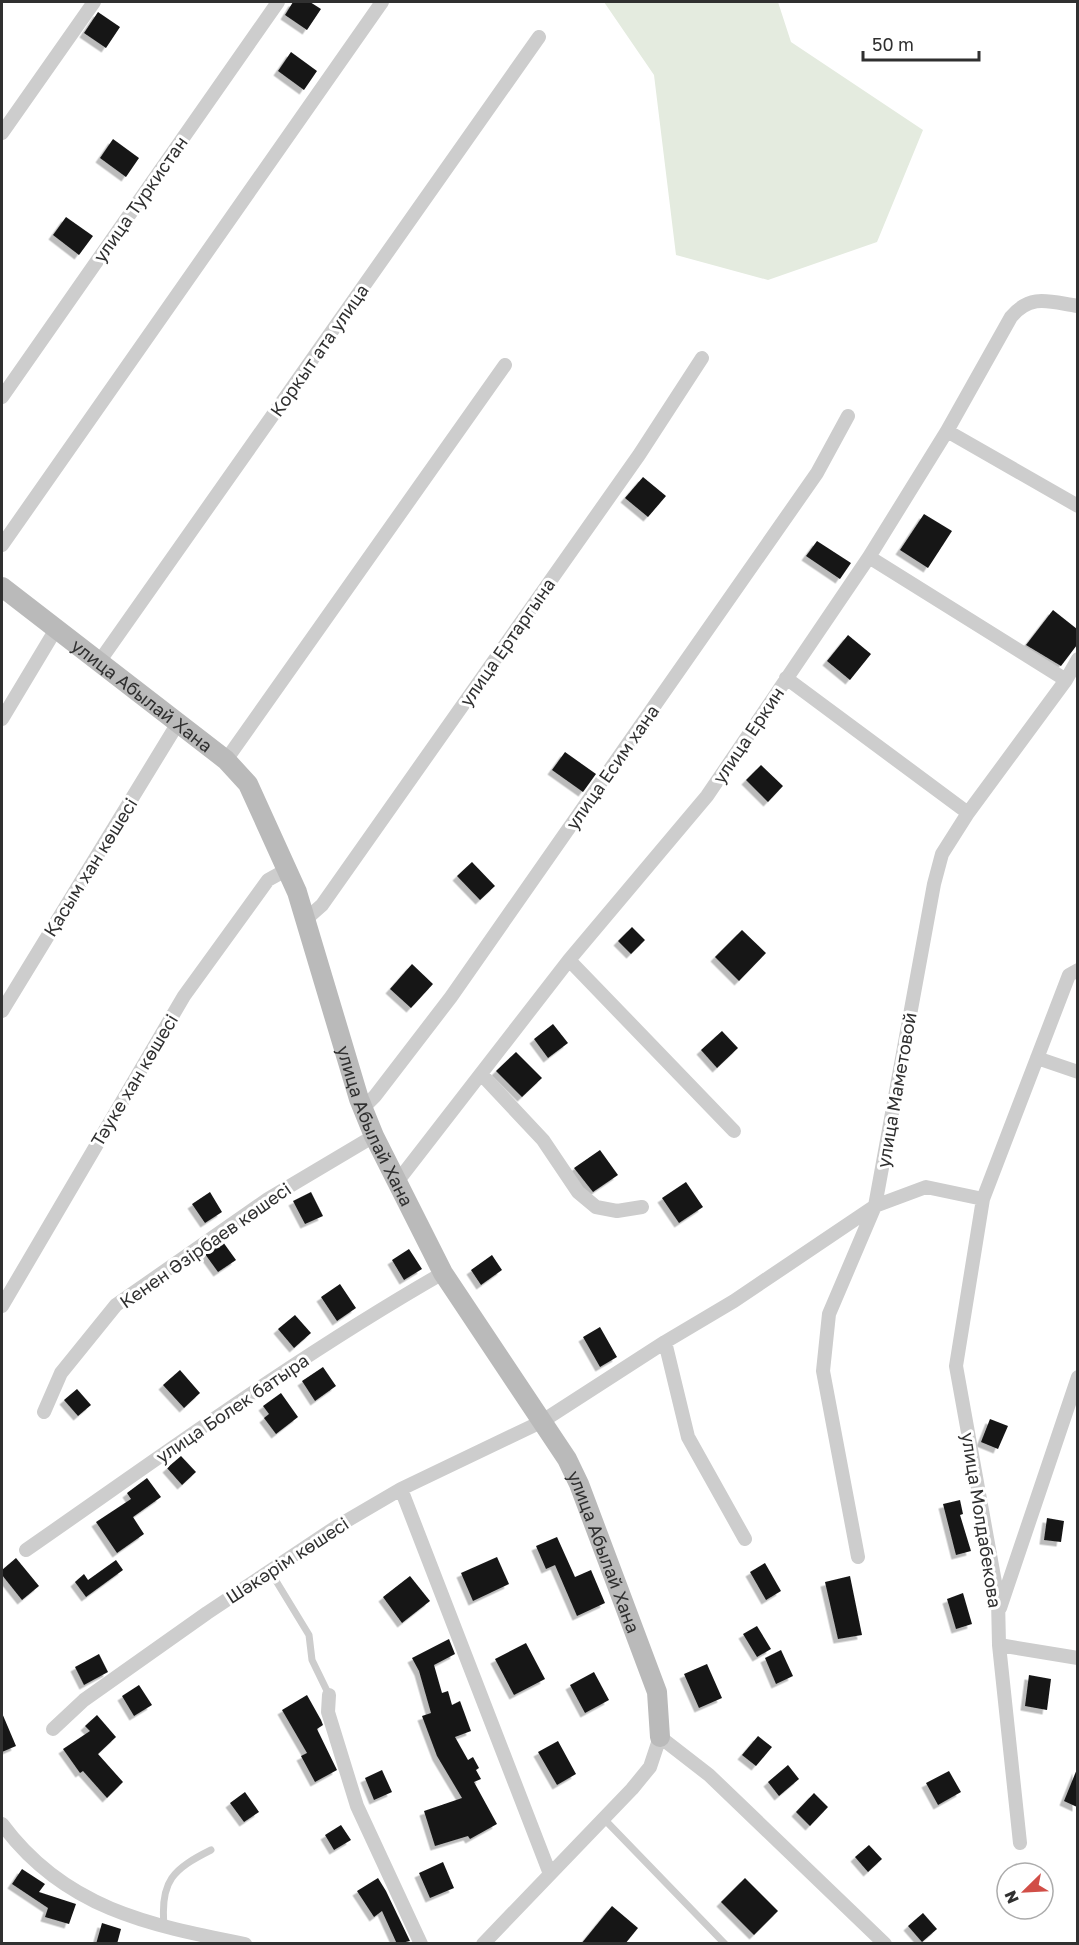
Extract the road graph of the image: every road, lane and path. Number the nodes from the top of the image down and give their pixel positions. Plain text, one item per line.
1 (94, 2) edge
2 (278, 2) edge
3 (382, 2) edge
4 (539, 37) dead end
5 (2, 133) edge
6 (1077, 306) edge
7 (702, 358) dead end
8 (505, 365) dead end
9 (2, 397) edge
10 (848, 416) dead end
11 (947, 431) junction
12 (1077, 506) edge
13 (2, 545) edge
14 (870, 557) junction
15 (2, 587) edge
16 (56, 629) junction
17 (1077, 659) edge
18 (99, 662) junction
19 (786, 678) junction
20 (1066, 680) junction
21 (2, 719) edge
22 (178, 723) junction
23 (226, 760) junction
24 (968, 813) junction
25 (286, 870) junction
26 (305, 920) junction
27 (568, 960) junction
28 (1077, 970) edge
29 (2, 1011) edge
30 (1037, 1058) junction
31 (1077, 1072) edge
32 (482, 1075) junction
33 (363, 1108) junction
34 (734, 1131) dead end
35 (374, 1136) junction
36 (397, 1182) junction
37 (983, 1199) junction
38 (875, 1206) junction
39 (642, 1207) dead end
40 (443, 1273) junction
41 (2, 1306) edge
42 (665, 1342) junction
43 (1077, 1377) edge
44 (44, 1412) dead end
45 (541, 1422) junction
46 (402, 1489) junction
47 (745, 1539) dead end
48 (26, 1550) dead end
49 (858, 1557) dead end
50 (270, 1571) junction
51 (998, 1614) junction
52 (999, 1645) junction
53 (1077, 1658) edge
54 (329, 1695) joint
55 (52, 1729) dead end
56 (660, 1737) junction
57 (605, 1820) junction
58 (2, 1824) edge
59 (1020, 1843) dead end
60 (211, 1850) dead end
61 (550, 1874) junction
62 (164, 1928) junction
63 (245, 1944) edge
64 (421, 1944) edge
65 (483, 1944) edge
66 (725, 1944) edge
67 (885, 1944) edge

1 - 5 street
2 - 9 street, улица Туркистан
3 - 13 street
4 - 18 street, Коркыт ата улица
6 - 11 street, улица Еркин
7 - 26 street, улица Ертаргына
8 - 23 street
10 - 33 street, улица Есим хана
11 - 12 street
11 - 14 street, улица Еркин
14 - 19 street, улица Еркин
14 - 20 street
15 - 16 street, улица Абылай Хана
16 - 18 street, улица Абылай Хана
16 - 21 street
17 - 20 street, улица Маметовой
18 - 22 street, улица Абылай Хана
19 - 24 street
19 - 27 street, улица Еркин
20 - 24 street, улица Маметовой
22 - 23 street, улица Абылай Хана
22 - 29 street, Қасым хан көшесі
23 - 25 street, улица Абылай Хана
24 - 38 street, улица Маметовой
25 - 26 street, улица Абылай Хана
25 - 41 street, Тәуке хан көшесі
26 - 33 street, улица Абылай Хана
27 - 32 street, улица Еркин
27 - 34 street
28 - 30 street, улица Молдабекова
30 - 31 street
30 - 37 street, улица Молдабекова
32 - 36 street, улица Еркин
32 - 39 street
33 - 35 street, улица Абылай Хана
35 - 36 street, улица Абылай Хана
35 - 44 street, Кенен Әзірбаев көшесі
36 - 40 street, улица Абылай Хана
37 - 38 street
37 - 51 street, улица Молдабекова
38 - 42 street
38 - 49 street, улица Маметовой
40 - 45 street, улица Абылай Хана
40 - 48 street, улица Болек батыра
42 - 45 street
42 - 47 street
43 - 51 street
45 - 46 street, Шәкәрім көшесі
45 - 56 street, улица Абылай Хана
46 - 50 street, Шәкәрім көшесі
46 - 61 street
50 - 54 lane
50 - 55 street, Шәкәрім көшесі
51 - 52 street, улица Молдабекова
52 - 53 street
52 - 59 street, улица Молдабекова
54 - 64 street
56 - 57 street
56 - 67 street
57 - 61 street
57 - 66 lane
58 - 62 street
60 - 62 lane
61 - 65 street
62 - 63 street

